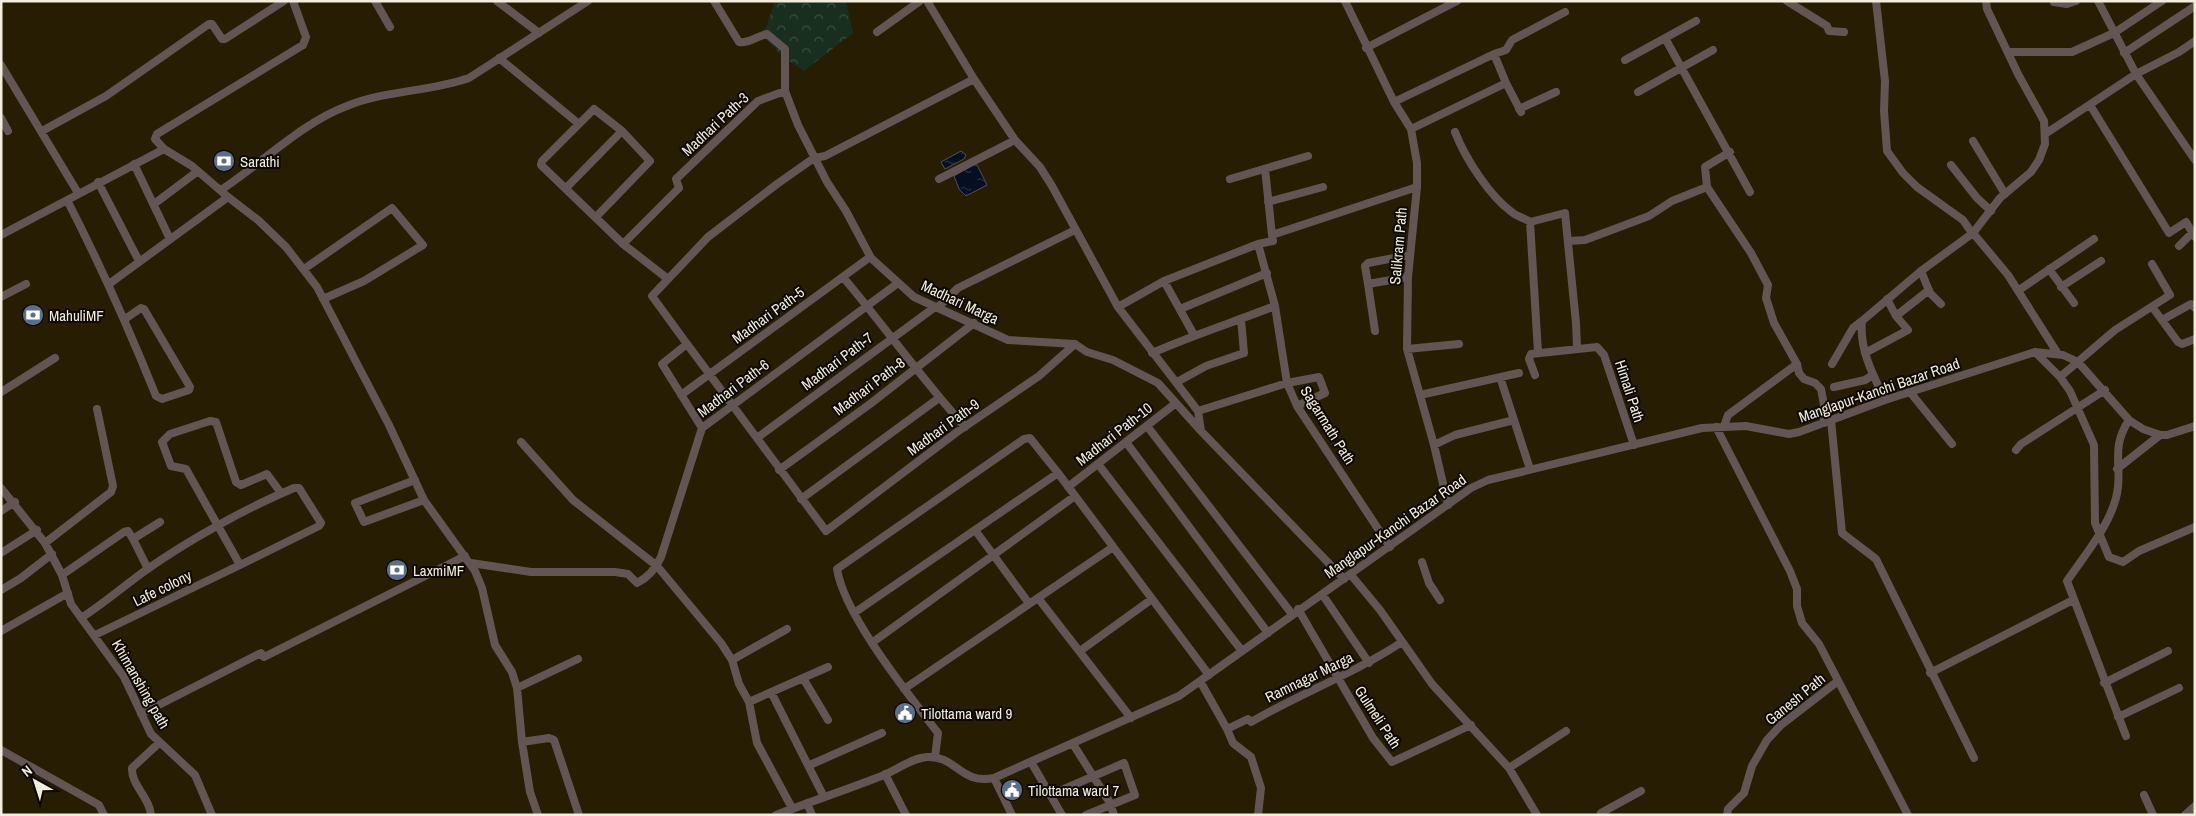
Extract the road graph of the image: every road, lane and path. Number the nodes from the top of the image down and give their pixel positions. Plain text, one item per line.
1 (284, 1) edge
2 (293, 1) edge
3 (375, 1) edge
4 (497, 1) edge
5 (588, 1) edge
6 (714, 1) edge
7 (920, 1) edge
8 (928, 1) edge
9 (1345, 1) edge
10 (1457, 1) edge
11 (1787, 1) edge
12 (1876, 1) edge
13 (1986, 1) edge
14 (2076, 1) edge
15 (2098, 1) edge
16 (2162, 1) edge
17 (2054, 2) edge
18 (2195, 6) edge
19 (1565, 12) dead end
20 (1696, 21) dead end
21 (390, 27) dead end
22 (877, 32) dead end
23 (1844, 32) dead end
24 (2114, 32) junction
25 (539, 34) junction
26 (1665, 38) junction
27 (2195, 41) edge
28 (1366, 48) junction
29 (1713, 50) dead end
30 (2008, 52) junction
31 (2124, 53) junction
32 (1494, 54) junction
33 (499, 58) junction
34 (1625, 60) dead end
35 (1, 65) edge
36 (1682, 68) junction
37 (2136, 74) junction
38 (974, 79) junction
39 (10, 82) junction
40 (1506, 83) junction
41 (1, 86) edge
42 (785, 91) junction
43 (1556, 92) dead end
44 (1638, 92) dead end
45 (1394, 102) junction
46 (2090, 105) junction
47 (1, 118) edge
48 (579, 124) junction
49 (1411, 129) junction
50 (8, 131) dead end
51 (42, 131) junction
52 (622, 131) junction
53 (1455, 132) dead end
54 (2044, 134) junction
55 (1015, 140) junction
56 (1973, 141) dead end
57 (164, 149) junction
58 (1730, 152) junction
59 (1308, 156) dead end
60 (814, 158) junction
61 (2195, 160) edge
62 (134, 164) junction
63 (1951, 165) dead end
64 (1265, 169) junction
65 (198, 171) junction
66 (939, 178) dead end
67 (1230, 179) dead end
68 (98, 182) junction
69 (1323, 187) dead end
70 (1417, 187) junction
71 (1708, 187) junction
72 (566, 188) junction
73 (221, 190) junction
74 (1750, 192) dead end
75 (78, 193) junction
76 (2005, 194) junction
77 (228, 197) junction
78 (67, 200) junction
79 (1268, 202) junction
80 (154, 204) junction
81 (1990, 210) junction
82 (596, 217) junction
83 (1530, 222) junction
84 (1075, 230) junction
85 (1973, 233) junction
86 (1, 235) edge
87 (1272, 235) junction
88 (2194, 235) edge
89 (170, 239) junction
90 (2094, 239) dead end
91 (1569, 241) junction
92 (623, 244) junction
93 (1258, 244) junction
94 (2179, 246) dead end
95 (1409, 255) junction
96 (870, 257) junction
97 (2101, 261) dead end
98 (139, 262) junction
99 (2152, 264) dead end
100 (2049, 269) junction
101 (304, 270) junction
102 (1921, 271) junction
103 (1267, 273) junction
104 (843, 277) junction
105 (1408, 277) junction
106 (668, 279) junction
107 (1164, 281) junction
108 (898, 283) junction
109 (26, 284) dead end
110 (109, 284) junction
111 (1368, 284) junction
112 (2062, 287) junction
113 (1929, 290) junction
114 (2019, 290) junction
115 (1, 297) edge
116 (323, 299) junction
117 (1887, 299) junction
118 (2074, 303) dead end
119 (1941, 304) dead end
120 (1275, 306) junction
121 (868, 307) junction
122 (936, 307) junction
123 (1118, 307) junction
124 (2153, 308) junction
125 (2195, 308) edge
126 (1180, 309) junction
127 (1896, 316) junction
128 (125, 319) junction
129 (1241, 320) junction
130 (2162, 320) junction
131 (1862, 321) junction
132 (974, 323) junction
133 (1375, 331) dead end
134 (1194, 334) junction
135 (893, 337) junction
136 (2195, 339) edge
137 (687, 344) junction
138 (1075, 344) junction
139 (1459, 344) dead end
140 (1577, 348) junction
141 (1407, 349) junction
142 (1538, 352) junction
143 (2035, 352) junction
144 (1152, 353) junction
145 (1865, 353) junction
146 (2058, 354) junction
147 (55, 358) dead end
148 (2078, 362) junction
149 (1797, 364) junction
150 (1832, 364) dead end
151 (917, 367) junction
152 (1519, 373) dead end
153 (709, 374) junction
154 (1535, 375) dead end
155 (1872, 375) junction
156 (2060, 377) junction
157 (1500, 378) junction
158 (1177, 382) junction
159 (1287, 383) junction
160 (1834, 387) dead end
161 (2105, 390) junction
162 (1, 392) edge
163 (1910, 392) junction
164 (681, 395) junction
165 (1420, 395) junction
166 (939, 398) junction
167 (1885, 400) junction
168 (1176, 403) junction
169 (731, 405) junction
170 (1298, 406) junction
171 (2079, 407) junction
172 (97, 409) dead end
173 (1198, 411) junction
174 (1514, 420) junction
175 (2129, 420) junction
176 (1828, 422) junction
177 (1146, 426) junction
178 (1720, 426) junction
179 (2195, 426) edge
180 (965, 427) junction
181 (702, 428) junction
182 (1201, 431) junction
183 (2160, 435) junction
184 (757, 438) junction
185 (522, 442) dead end
186 (1126, 442) junction
187 (1952, 444) dead end
188 (1434, 445) junction
189 (1634, 445) junction
190 (2016, 450) dead end
191 (1098, 464) junction
192 (1530, 469) junction
193 (2117, 469) junction
194 (780, 470) junction
195 (1058, 473) junction
196 (416, 480) junction
197 (1068, 486) junction
198 (1, 488) edge
199 (281, 493) junction
200 (430, 493) dead end
201 (1075, 496) junction
202 (423, 498) junction
203 (800, 499) junction
204 (14, 502) junction
205 (1448, 505) junction
206 (1, 511) edge
207 (160, 522) dead end
208 (2195, 527) edge
209 (217, 528) junction
210 (36, 530) junction
211 (975, 530) junction
212 (2098, 534) junction
213 (133, 539) junction
214 (45, 542) junction
215 (1113, 547) junction
216 (1390, 547) junction
217 (1, 553) edge
218 (52, 554) junction
219 (994, 554) junction
220 (465, 556) junction
221 (1422, 562) dead end
222 (471, 563) junction
223 (240, 565) junction
224 (657, 566) junction
225 (148, 569) junction
226 (62, 575) junction
227 (1347, 577) junction
228 (1, 590) edge
229 (68, 593) junction
230 (1322, 594) junction
231 (1038, 598) junction
232 (1152, 599) junction
233 (1440, 600) dead end
234 (2074, 600) junction
235 (1028, 602) junction
236 (1295, 612) junction
237 (854, 613) junction
238 (81, 618) junction
239 (787, 629) dead end
240 (1, 631) edge
241 (1268, 633) junction
242 (95, 635) junction
243 (873, 642) junction
244 (1402, 642) junction
245 (1080, 651) junction
246 (1242, 651) junction
247 (2168, 651) dead end
248 (578, 659) dead end
249 (732, 660) junction
250 (1369, 663) junction
251 (828, 667) dead end
252 (1930, 673) junction
253 (1209, 675) junction
254 (1336, 676) junction
255 (803, 678) junction
256 (1200, 681) junction
257 (1838, 681) junction
258 (2104, 683) junction
259 (517, 688) junction
260 (2179, 688) dead end
261 (904, 689) junction
262 (771, 692) junction
263 (749, 702) junction
264 (141, 714) junction
265 (2118, 717) junction
266 (1131, 718) junction
267 (828, 720) dead end
268 (1471, 725) junction
269 (1227, 729) junction
270 (1566, 731) dead end
271 (882, 733) dead end
272 (2126, 736) dead end
273 (522, 742) junction
274 (159, 743) junction
275 (1073, 744) junction
276 (1, 750) edge
277 (935, 757) junction
278 (1974, 758) dead end
279 (1031, 762) junction
280 (810, 765) junction
281 (1509, 768) junction
282 (885, 774) junction
283 (1094, 777) junction
284 (994, 778) junction
285 (1641, 791) dead end
286 (2144, 794) dead end
287 (1050, 796) junction
288 (824, 797) junction
289 (807, 803) junction
290 (1110, 804) junction
291 (2195, 806) edge
292 (792, 808) junction
293 (1600, 814) edge
294 (104, 815) edge
295 (151, 815) edge
296 (212, 815) edge
297 (538, 815) edge
298 (579, 815) edge
299 (776, 815) edge
300 (812, 815) edge
301 (906, 815) edge
302 (1012, 815) edge
303 (1062, 815) edge
304 (1086, 815) edge
305 (1114, 815) edge
306 (1258, 815) edge
307 (1537, 815) edge
308 (1727, 815) edge
309 (1908, 815) edge
310 (2153, 815) edge
311 (2185, 815) edge

1 - 51 street
2 - 57 street
3 - 21 street
4 - 25 street
5 - 25 street
6 - 42 street, Madhari Marga
7 - 22 street
8 - 38 street
9 - 28 street, Salikram Path
10 - 28 street
11 - 23 street
12 - 85 street
13 - 30 street
14 - 17 street
15 - 24 street
16 - 24 street
18 - 31 street
19 - 32 street
20 - 26 street
24 - 30 street
24 - 31 street
25 - 33 street
26 - 34 street
26 - 36 street
27 - 37 street
28 - 45 street, Salikram Path
29 - 36 street
30 - 54 street
31 - 37 street
32 - 40 street
32 - 45 street
33 - 48 street
33 - 73 street
35 - 39 street
36 - 44 street
36 - 58 street
37 - 46 street
37 - 61 street
38 - 55 street
38 - 60 street
39 - 41 street
39 - 51 street
40 - 43 street
40 - 49 street
42 - 60 street, Madhari Marga
42 - 92 street, Madhari Path-3
45 - 49 street, Salikram Path
46 - 54 street
46 - 88 street
47 - 50 street
48 - 52 street
48 - 72 street
49 - 70 street, Salikram Path
51 - 75 street
52 - 72 street
52 - 82 street
53 - 83 street
54 - 76 street
55 - 66 street
55 - 84 street
56 - 76 street
57 - 62 street
57 - 65 street
58 - 71 street
58 - 74 street
59 - 64 street
60 - 96 street, Madhari Marga
60 - 106 street
62 - 68 street
62 - 80 street
63 - 81 street
64 - 67 street
64 - 79 street
65 - 73 street
65 - 80 street
68 - 75 street
68 - 98 street
69 - 79 street
70 - 87 street
70 - 95 street, Salikram Path
71 - 91 street
71 - 149 street
72 - 82 street
73 - 77 street
75 - 78 street
76 - 81 street
77 - 89 street
77 - 101 street
78 - 86 street
78 - 110 street
79 - 87 street
80 - 89 street
81 - 85 street
82 - 92 street
83 - 91 street
83 - 142 street
84 - 122 street, Madhari Path-7
84 - 123 street
85 - 102 street
85 - 114 street
87 - 93 street
88 - 94 street
89 - 98 street
90 - 100 street
91 - 140 street
92 - 106 street
93 - 103 street, Sagarmath Path
93 - 107 street
95 - 105 street, Salikram Path
95 - 111 street
96 - 104 street, Madhari Path-5
96 - 108 street, Madhari Marga
97 - 112 street
98 - 110 street
99 - 124 street
100 - 112 street
100 - 114 street
101 - 116 street
101 - 116 street
102 - 113 street
102 - 117 street
103 - 120 street, Sagarmath Path
103 - 126 street
104 - 121 street
104 - 153 street, Madhari Path-5
105 - 111 street
105 - 141 street, Salikram Path
106 - 137 street
107 - 123 street
107 - 126 street
108 - 121 street, Madhari Path-6
108 - 122 street, Madhari Marga
109 - 115 street
110 - 128 street
111 - 133 street
112 - 118 street
113 - 119 street
113 - 127 street
114 - 146 street
116 - 196 street
117 - 127 street
117 - 131 street
120 - 129 street
120 - 159 street, Sagarmath Path
121 - 135 street
121 - 169 street, Madhari Path-6
122 - 132 street, Madhari Marga
122 - 135 street, Madhari Path-7
123 - 144 street
124 - 130 street
124 - 148 street
125 - 130 street
126 - 134 street
127 - 145 street
128 - 128 street
129 - 134 street
129 - 158 street
130 - 136 street
131 - 145 street
131 - 150 street
132 - 138 street, Madhari Marga
132 - 151 street, Madhari Path-8
134 - 144 street
135 - 151 street
135 - 184 street, Madhari Path-7
137 - 153 street
137 - 164 street
138 - 168 street, Madhari Marga
138 - 180 street, Madhari Path-9
139 - 141 street
140 - 142 street, Himali Path
140 - 189 street, Himali Path
141 - 165 street, Salikram Path
142 - 154 street
143 - 146 street, Manglapur-Kanchi Bazar Road
143 - 156 street
143 - 163 street, Manglapur-Kanchi Bazar Road
144 - 158 street
145 - 155 street
146 - 148 street, Manglapur-Kanchi Bazar Road
147 - 162 street
148 - 156 street
148 - 161 street, Manglapur-Kanchi Bazar Road
149 - 176 street
149 - 178 street
151 - 166 street
151 - 194 street, Madhari Path-8
152 - 157 street
153 - 164 street, Madhari Path-5
153 - 169 street
155 - 160 street
155 - 167 street
156 - 171 street
157 - 165 street
157 - 174 street
158 - 173 street
159 - 170 street, Sagarmath Path
159 - 170 street
159 - 173 street
161 - 171 street
161 - 175 street, Manglapur-Kanchi Bazar Road
163 - 167 street, Manglapur-Kanchi Bazar Road
163 - 187 street
164 - 181 street
165 - 188 street, Salikram Path
166 - 180 street
166 - 203 street
167 - 176 street, Manglapur-Kanchi Bazar Road
168 - 177 street, Madhari Path-10
168 - 182 street, Madhari Marga
169 - 181 street, Madhari Path-6
169 - 184 street
170 - 216 street, Sagarmath Path
171 - 190 street
171 - 212 street
172 - 214 street
173 - 182 street
174 - 188 street
174 - 192 street
175 - 183 street, Manglapur-Kanchi Bazar Road
175 - 193 street
176 - 178 street, Manglapur-Kanchi Bazar Road
176 - 252 street
177 - 186 street, Madhari Path-10
177 - 236 street, Gulmeli Path
178 - 189 street, Manglapur-Kanchi Bazar Road
178 - 257 street
179 - 183 street
180 - 203 street, Madhari Path-9
181 - 224 street, Madhari Path-6
182 - 227 street, Madhari Marga
183 - 193 street
184 - 194 street
185 - 224 street
186 - 191 street, Madhari Path-10
186 - 241 street
188 - 205 street, Salikram Path
189 - 192 street, Manglapur-Kanchi Bazar Road
191 - 197 street, Madhari Path-10
191 - 246 street
192 - 205 street, Manglapur-Kanchi Bazar Road
193 - 212 street
194 - 203 street
195 - 197 street
195 - 211 street
195 - 237 street
196 - 202 street
196 - 202 street
197 - 201 street
198 - 204 street, Khimanshing path
199 - 209 street
199 - 209 street
199 - 223 street, Lafe colony
200 - 202 street
201 - 215 street
201 - 219 street
202 - 220 street
204 - 206 street
204 - 210 street, Khimanshing path
205 - 216 street, Manglapur-Kanchi Bazar Road
207 - 213 street
208 - 212 street
209 - 223 street
209 - 225 street
210 - 214 street, Khimanshing path
210 - 217 street
211 - 219 street
211 - 237 street
212 - 234 street
213 - 225 street
213 - 226 street
214 - 218 street, Khimanshing path
215 - 231 street
215 - 232 street
216 - 227 street, Manglapur-Kanchi Bazar Road
218 - 226 street, Khimanshing path
218 - 228 street
219 - 235 street
219 - 243 street
220 - 222 street
220 - 264 street
221 - 233 street
222 - 224 street
222 - 259 street
223 - 242 street, Lafe colony
224 - 249 street
225 - 238 street
226 - 229 street, Khimanshing path
227 - 230 street, Manglapur-Kanchi Bazar Road
227 - 244 street, Madhari Marga
229 - 238 street, Khimanshing path
229 - 240 street
230 - 236 street, Manglapur-Kanchi Bazar Road
230 - 250 street
231 - 235 street
231 - 245 street
232 - 245 street
232 - 253 street
234 - 252 street
234 - 258 street
235 - 261 street
236 - 241 street, Manglapur-Kanchi Bazar Road
236 - 254 street, Gulmeli Path
237 - 243 street
238 - 242 street, Khimanshing path
239 - 249 street
241 - 246 street, Manglapur-Kanchi Bazar Road
242 - 264 street, Khimanshing path
243 - 261 street
244 - 250 street, Ramnagar Marga
244 - 268 street, Madhari Marga
245 - 266 street
246 - 253 street, Manglapur-Kanchi Bazar Road
247 - 258 street
248 - 259 street
249 - 263 street
250 - 254 street, Ramnagar Marga
251 - 255 street
252 - 278 street
253 - 256 street, Manglapur-Kanchi Bazar Road
254 - 268 street, Gulmeli Path
254 - 269 street, Ramnagar Marga
255 - 262 street
255 - 267 street
256 - 266 street, Manglapur-Kanchi Bazar Road
256 - 269 street
257 - 308 street, Ganesh Path
257 - 309 street
258 - 265 street
259 - 273 street
260 - 265 street
261 - 277 street
262 - 263 street
262 - 280 street
263 - 292 street
264 - 274 street, Khimanshing path
265 - 272 street
266 - 275 street, Manglapur-Kanchi Bazar Road
268 - 281 street, Madhari Marga
269 - 306 street
270 - 281 street
271 - 280 street
273 - 297 street
273 - 298 street
274 - 295 street
274 - 296 street, Khimanshing path
275 - 279 street, Manglapur-Kanchi Bazar Road
275 - 283 street
276 - 294 street
277 - 282 street
277 - 284 street, Manglapur-Kanchi Bazar Road
279 - 284 street, Manglapur-Kanchi Bazar Road
279 - 287 street
280 - 288 street
281 - 307 street, Madhari Marga
282 - 288 street
282 - 301 street
283 - 287 street
283 - 290 street
283 - 290 street
284 - 302 street
285 - 293 street
286 - 310 street
287 - 303 street
288 - 289 street
289 - 292 street
289 - 300 street
290 - 304 street
290 - 305 street
291 - 311 street
292 - 299 street

